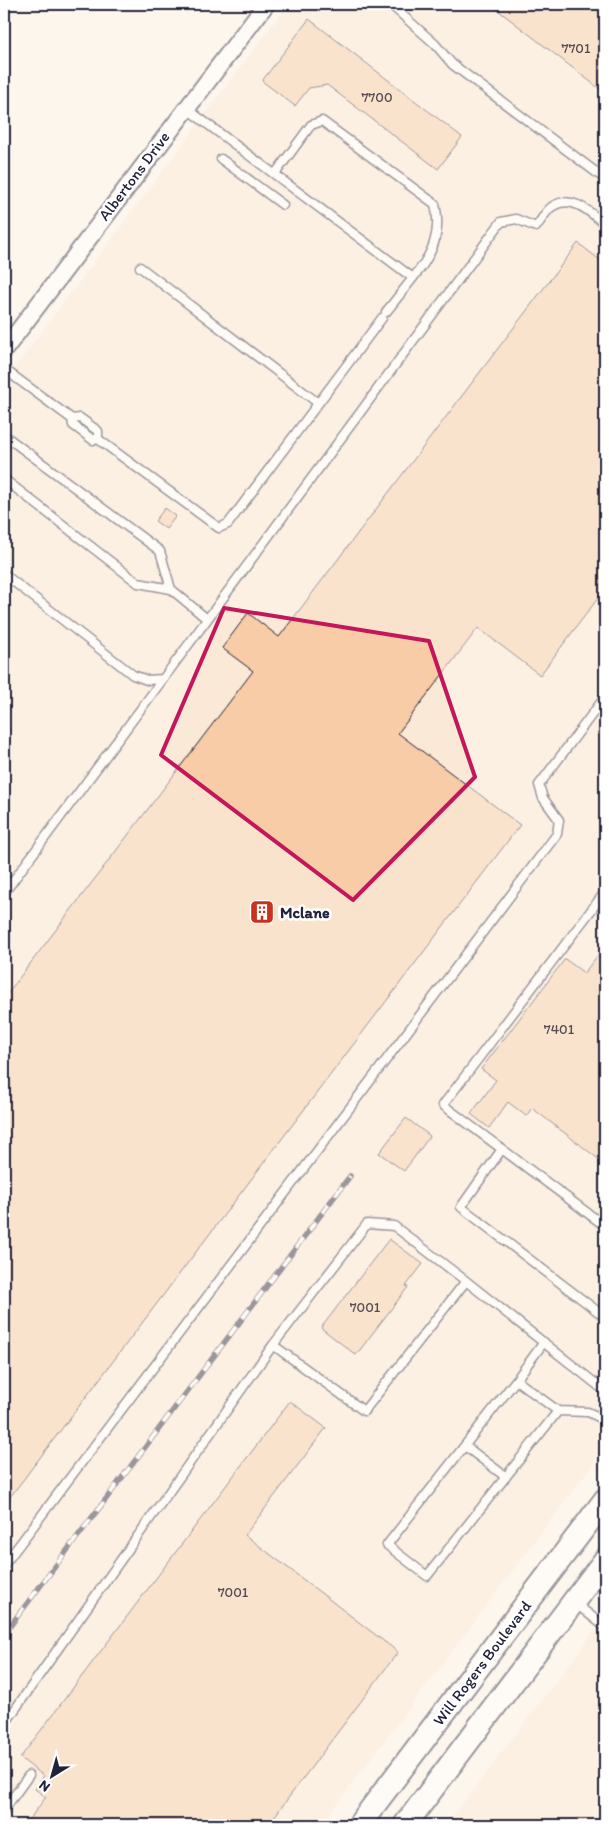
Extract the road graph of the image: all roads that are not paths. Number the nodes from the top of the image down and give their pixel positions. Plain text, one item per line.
1 (266, 4) edge
2 (390, 4) edge
3 (186, 108) junction
4 (221, 159) dead end
5 (275, 174) junction
6 (605, 179) edge
7 (283, 205) dead end
8 (605, 224) edge
9 (140, 267) dead end
10 (413, 278) junction
11 (4, 350) edge
12 (4, 370) edge
13 (318, 403) junction
14 (4, 435) edge
15 (4, 479) edge
16 (4, 574) edge
17 (171, 589) junction
18 (207, 619) junction
19 (163, 679) junction
20 (605, 698) edge
21 (605, 892) edge
22 (4, 893) edge
23 (502, 1149) junction
24 (605, 1226) edge
25 (466, 1280) junction
26 (605, 1317) edge
27 (544, 1342) junction
28 (273, 1345) junction
29 (516, 1380) junction
30 (605, 1391) edge
31 (558, 1411) junction
32 (605, 1420) edge
33 (465, 1446) junction
34 (506, 1477) junction
35 (605, 1500) edge
36 (605, 1560) edge
37 (4, 1565) edge
38 (546, 1578) junction
39 (574, 1602) junction
40 (605, 1627) edge
41 (4, 1725) edge
42 (29, 1775) dead end
43 (4, 1810) edge
44 (360, 1825) edge
45 (405, 1825) edge

1 - 3 street, Albertons Drive
2 - 6 lane
3 - 5 lane
3 - 11 street, Albertons Drive
4 - 7 lane
5 - 10 lane
5 - 10 lane
8 - 18 lane
9 - 13 lane
10 - 13 lane
12 - 13 lane
14 - 17 lane
15 - 17 lane
16 - 19 lane
17 - 18 lane
18 - 19 lane
19 - 22 lane
20 - 37 lane
21 - 23 lane
23 - 24 lane
23 - 26 lane
25 - 27 lane
25 - 28 lane
25 - 28 lane
27 - 29 lane
27 - 30 lane
28 - 41 lane
29 - 31 lane
29 - 33 lane
31 - 32 lane
31 - 34 lane
33 - 34 lane
33 - 34 lane
35 - 38 main road, Will Rogers Boulevard
36 - 39 main road
38 - 39 main road
38 - 44 main road, Will Rogers Boulevard
39 - 40 lane
39 - 45 main road
42 - 43 lane

